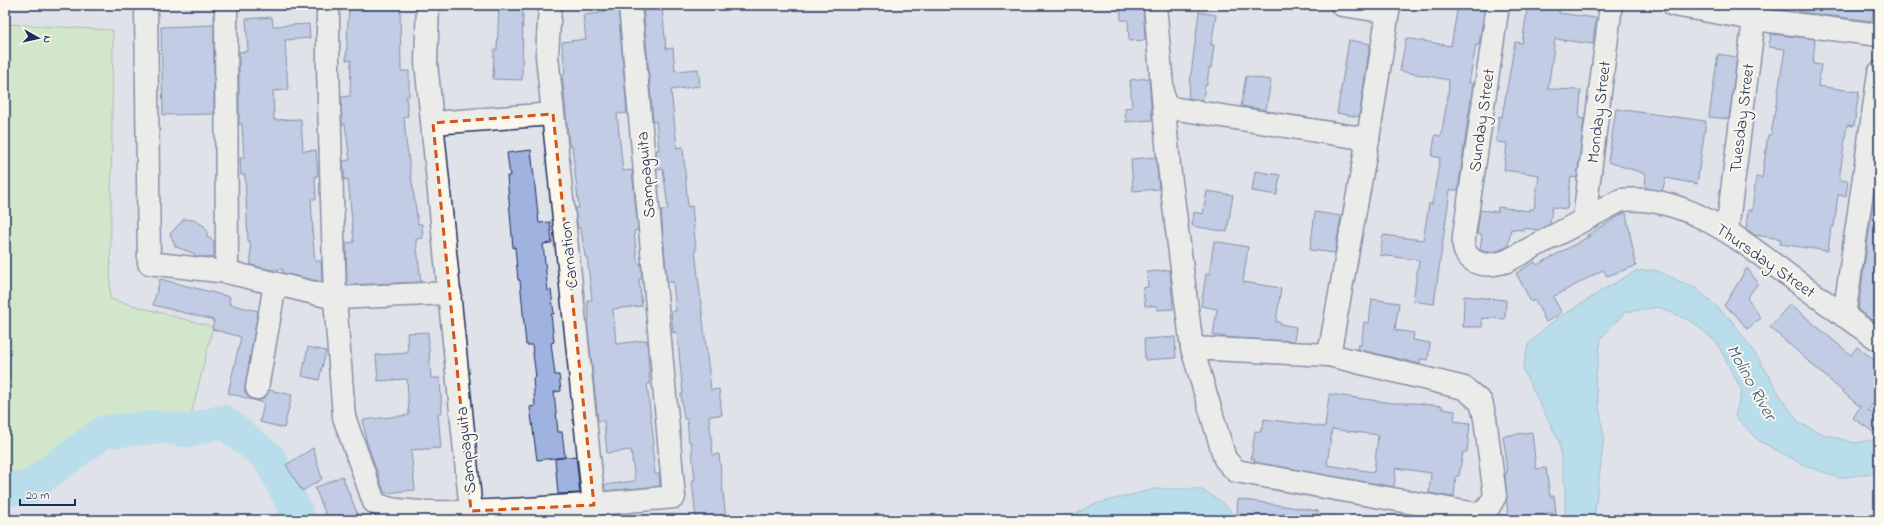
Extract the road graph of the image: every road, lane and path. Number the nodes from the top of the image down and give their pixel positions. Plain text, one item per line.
1 (146, 5) edge
2 (226, 5) edge
3 (328, 5) edge
4 (428, 5) edge
5 (550, 5) edge
6 (630, 5) edge
7 (1155, 5) edge
8 (1342, 5) edge
9 (1498, 5) edge
10 (1611, 5) edge
11 (1674, 5) edge
12 (1389, 9) edge
13 (1753, 12) edge
14 (1879, 35) edge
15 (1879, 73) edge
16 (1165, 106) junction
17 (553, 114) junction
18 (433, 123) junction
19 (1368, 139) junction
20 (1584, 219) junction
21 (1727, 230) junction
22 (1464, 235) joint
23 (227, 272) junction
24 (275, 284) junction
25 (450, 293) junction
26 (335, 298) junction
27 (1844, 316) junction
28 (1879, 340) edge
29 (1192, 348) junction
30 (1329, 355) junction
31 (257, 388) dead end
32 (594, 505) junction
33 (471, 511) junction

1 - 23 street
2 - 23 street
3 - 26 street
4 - 18 street, Sampaguita
5 - 17 street, Carnation
6 - 32 street, Sampaguita
7 - 16 street
8 - 12 street
9 - 22 street, Sunday Street
10 - 20 street, Monday Street
11 - 13 street
12 - 19 street
13 - 14 street
13 - 21 street, Tuesday Street
15 - 27 street
16 - 19 street
16 - 29 street
17 - 18 street
17 - 32 street, Carnation
18 - 25 street, Sampaguita
19 - 30 street
20 - 21 street, Thursday Street
20 - 22 street, Thursday Street
21 - 27 street, Thursday Street
23 - 24 street
24 - 26 street
24 - 31 street
25 - 26 street
25 - 33 street, Sampaguita
26 - 33 street
27 - 28 street, Thursday Street
29 - 30 street
29 - 30 street
32 - 33 street, Sampaguita

